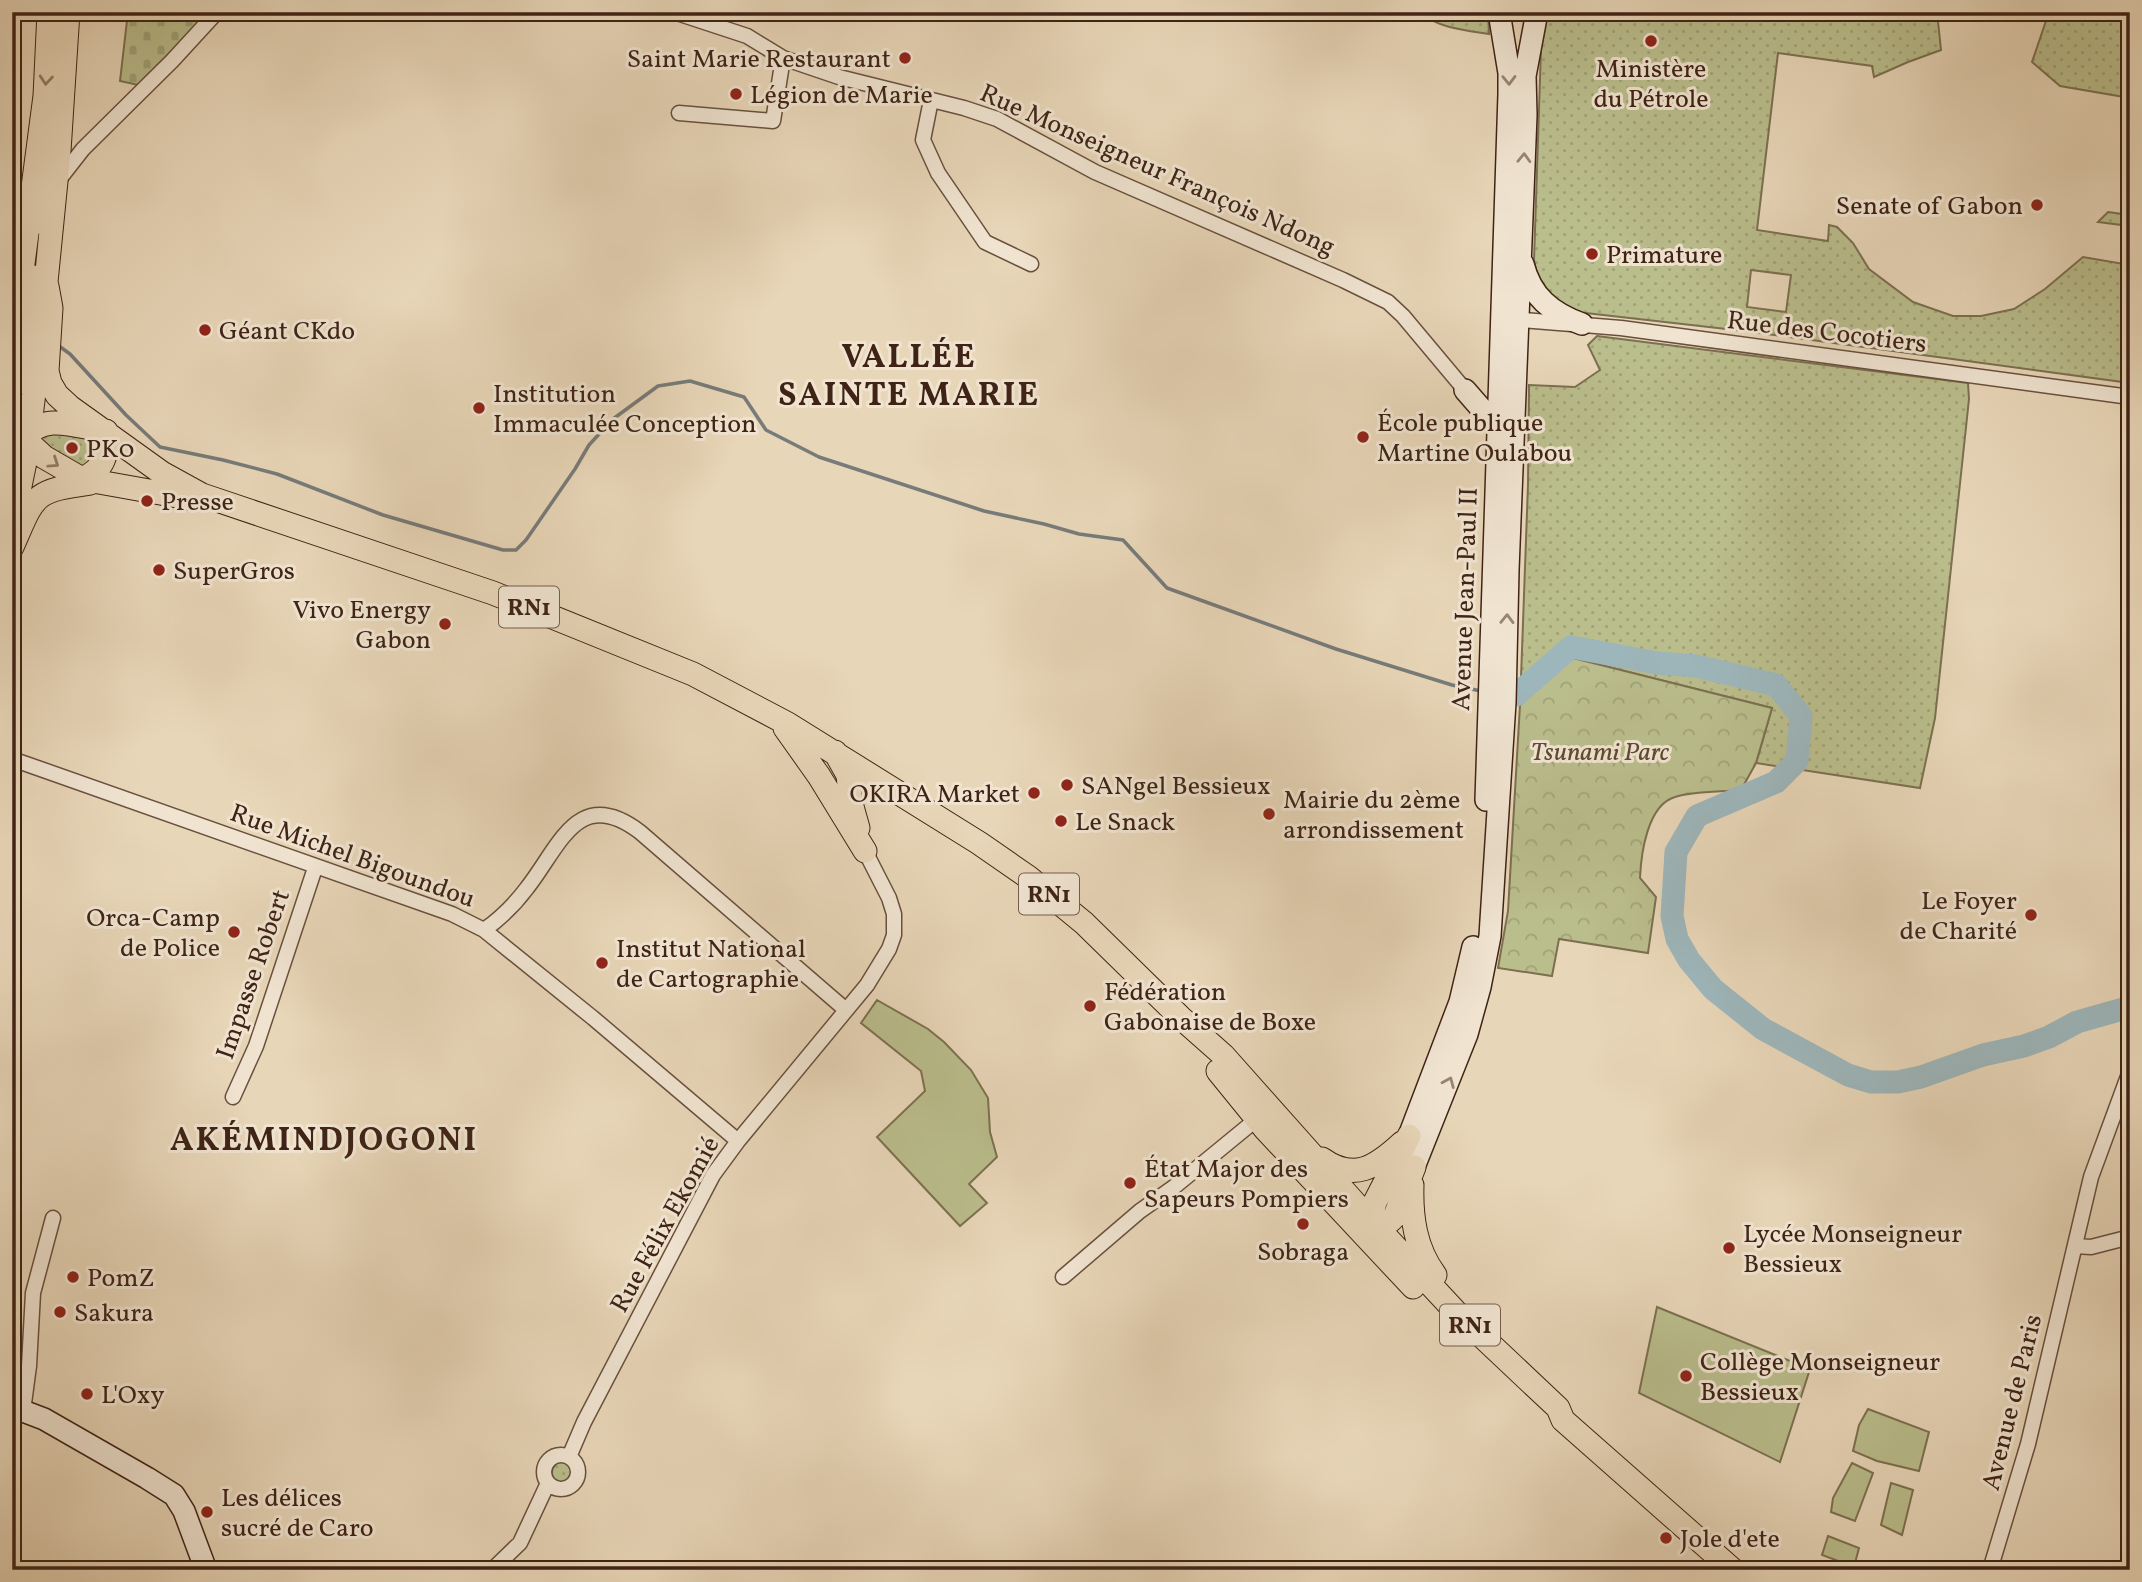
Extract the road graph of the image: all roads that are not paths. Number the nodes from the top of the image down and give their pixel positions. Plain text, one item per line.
1 (49, 12) edge
2 (68, 12) edge
3 (218, 12) edge
4 (674, 12) edge
5 (1499, 12) edge
6 (1537, 12) edge
7 (783, 58) junction
8 (931, 100) junction
9 (679, 113) dead end
10 (60, 132) junction
11 (94, 138) junction
12 (35, 173) junction
13 (56, 185) junction
14 (1520, 251) junction
15 (1031, 264) dead end
16 (1510, 319) junction
17 (40, 321) junction
18 (1582, 324) junction
19 (30, 357) edge
20 (1501, 379) junction
21 (1465, 390) junction
22 (2130, 397) edge
23 (1499, 429) junction
24 (106, 431) junction
25 (28, 436) junction
26 (130, 449) junction
27 (12, 467) edge
28 (99, 482) junction
29 (201, 495) junction
30 (12, 525) edge
31 (12, 547) edge
32 (1497, 693) junction
33 (779, 720) junction
34 (12, 759) edge
35 (844, 760) junction
36 (900, 792) junction
37 (847, 813) junction
38 (2130, 834) edge
39 (865, 851) joint
40 (315, 867) junction
41 (2130, 920) edge
42 (484, 930) junction
43 (846, 1010) junction
44 (2130, 1071) edge
45 (233, 1097) dead end
46 (1264, 1119) junction
47 (1409, 1136) junction
48 (738, 1141) junction
49 (1302, 1145) junction
50 (1413, 1167) junction
51 (53, 1218) dead end
52 (1374, 1226) junction
53 (2130, 1237) edge
54 (2075, 1246) junction
55 (1063, 1277) dead end
56 (1460, 1335) junction
57 (1497, 1351) junction
58 (18, 1410) edge
59 (1563, 1420) junction
60 (569, 1457) junction
61 (548, 1483) junction
62 (1726, 1567) edge
63 (206, 1570) edge
64 (492, 1570) edge
65 (1990, 1570) edge

1 -> 12 main road
2 - 10 main road
3 - 11 street
4 - 7 street, Rue Monseigneur François Ndong
5 -> 16 main road, Avenue Jean-Paul II
14 -> 6 main road, Avenue Jean-Paul II
7 - 8 street, Rue Monseigneur François Ndong
7 - 9 street
8 - 15 street
8 - 21 street, Rue Monseigneur François Ndong
10 - 11 street
10 - 13 main road
11 - 13 street
12 - 17 main road
12 - 19 main road
13 - 17 main road
14 - 16 main road, Avenue Jean-Paul II
14 - 18 main road
16 - 18 street, Rue des Cocotiers
16 - 20 main road, Avenue Jean-Paul II
32 -> 16 main road, Avenue Jean-Paul II
17 - 19 main road
18 - 22 street, Rue des Cocotiers
19 - 24 main road
19 - 25 main road
20 - 21 main road
20 - 23 main road, Avenue Jean-Paul II
21 - 23 main road
23 - 32 main road, Avenue Jean-Paul II
24 - 25 main road, RN1
24 - 26 main road, RN1
24 - 28 main road
25 - 27 main road
25 -> 28 main road, RN1
25 - 30 main road
26 - 28 main road
26 - 29 main road, RN1
28 - 29 main road, RN1
28 - 31 main road
29 - 33 main road, RN1
32 - 47 main road, Avenue Jean-Paul II
50 -> 32 main road, Avenue Jean-Paul II
33 - 35 main road, RN1
33 - 37 main road
34 - 40 street, Rue Michel Bigoundou
35 - 36 main road, RN1
35 - 37 main road
36 - 37 main road
36 - 46 main road, RN1
37 - 39 main road
38 - 41 street
39 - 43 street, Rue Félix Ekomié
40 - 42 street, Rue Michel Bigoundou
40 - 45 street, Impasse Robert
42 - 43 street
42 - 48 street, Rue Michel Bigoundou
43 - 48 street, Rue Félix Ekomié
44 - 54 street, Avenue de Paris
46 - 49 main road, RN1
46 - 52 main road
46 - 55 street
46 - 56 main road, RN1
47 - 49 main road
47 - 52 main road
48 - 60 street, Rue Félix Ekomié
49 - 52 main road, RN1
50 - 52 main road
50 - 57 main road
51 - 58 street
52 - 56 main road
52 - 57 main road, RN1
53 - 54 street
54 - 65 street, Avenue de Paris
56 - 59 main road, RN1
57 - 59 main road, RN1
58 - 63 main road
59 - 62 main road, RN1
60 - 61 street
60 - 61 street
61 - 64 street

